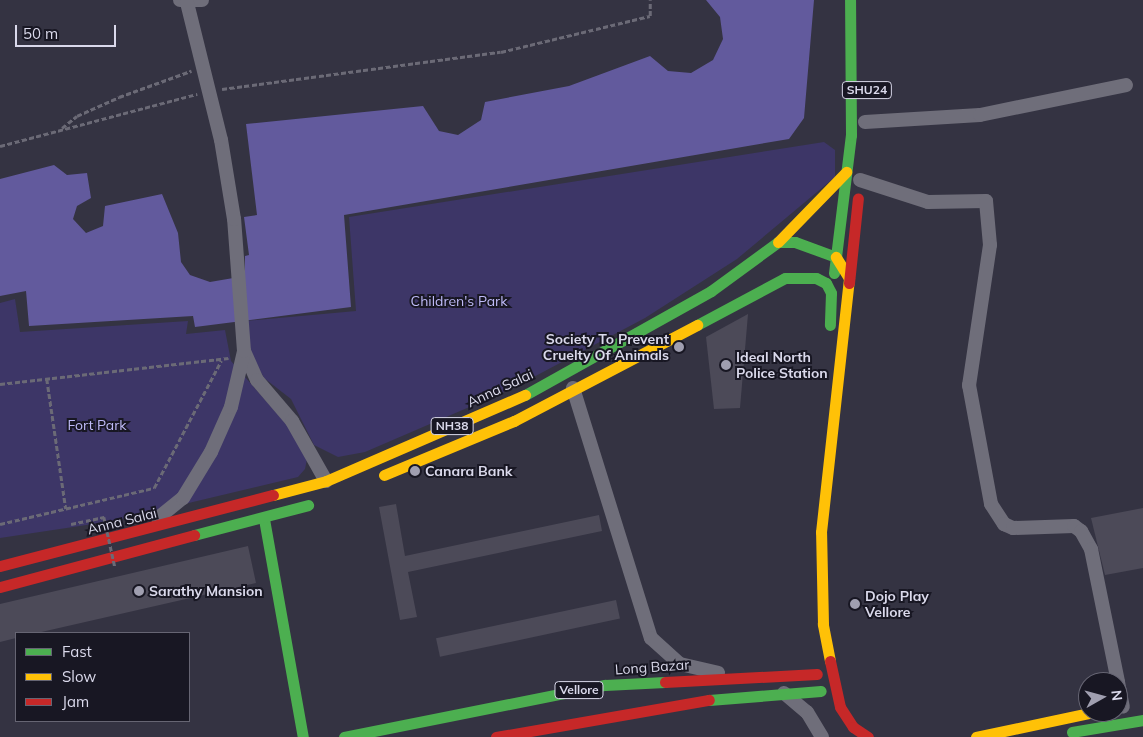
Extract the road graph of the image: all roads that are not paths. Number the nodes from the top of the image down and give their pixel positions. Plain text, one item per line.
1 (202, 0) edge
2 (850, 0) edge
3 (184, 2) edge
4 (1126, 85) dead end
5 (866, 106) dead end
6 (865, 128) joint
7 (846, 172) junction
8 (860, 175) junction
9 (838, 239) junction
10 (778, 242) junction
11 (830, 255) junction
12 (785, 278) junction
13 (849, 290) junction
14 (832, 304) junction
15 (829, 334) dead end
16 (244, 351) junction
17 (573, 388) junction
18 (818, 433) dead end
19 (371, 480) dead end
20 (326, 481) junction
21 (321, 500) dead end
22 (264, 519) junction
23 (140, 532) junction
24 (808, 562) dead end
25 (0, 566) edge
26 (0, 588) edge
27 (808, 591) dead end
28 (1116, 672) edge
29 (818, 674) junction
30 (731, 677) junction
31 (820, 691) junction
32 (786, 693) junction
33 (1078, 715) edge
34 (829, 716) dead end
35 (1143, 720) edge
36 (854, 732) edge
37 (1062, 734) dead end
38 (303, 737) edge
39 (344, 737) edge
40 (496, 737) edge
41 (822, 737) edge
42 (868, 737) edge
43 (976, 737) edge

1 - 3 street
2 - 7 main road, SHU24
3 - 16 street
4 - 6 street
5 - 6 main road, SHU24
7 - 9 main road, SHU24
7 - 10 main road, Anna Salai
8 - 9 main road
8 - 13 main road
8 - 28 street
9 - 11 main road
10 - 11 main road
10 - 20 main road, Anna Salai / NH38
11 - 12 main road
11 - 13 main road
11 - 14 main road
12 - 14 main road, NH38
12 - 17 main road, NH38
13 - 36 main road
14 - 15 main road, NH38
16 - 20 street
16 - 23 street
17 - 19 main road, NH38
17 - 30 street
18 - 24 main road
20 - 23 main road, Anna Salai / NH38
21 - 22 main road
22 - 26 main road
22 - 38 main road
23 - 25 main road, Anna Salai / NH38
27 - 29 main road
29 - 30 main road, Long Bazar / Vellore
29 - 31 main road
30 - 32 street
30 - 39 main road, Long Bazar / Vellore
31 - 32 main road
31 - 34 main road
32 - 40 main road
32 - 41 street
33 - 43 main road
35 - 37 main road
36 - 42 main road

